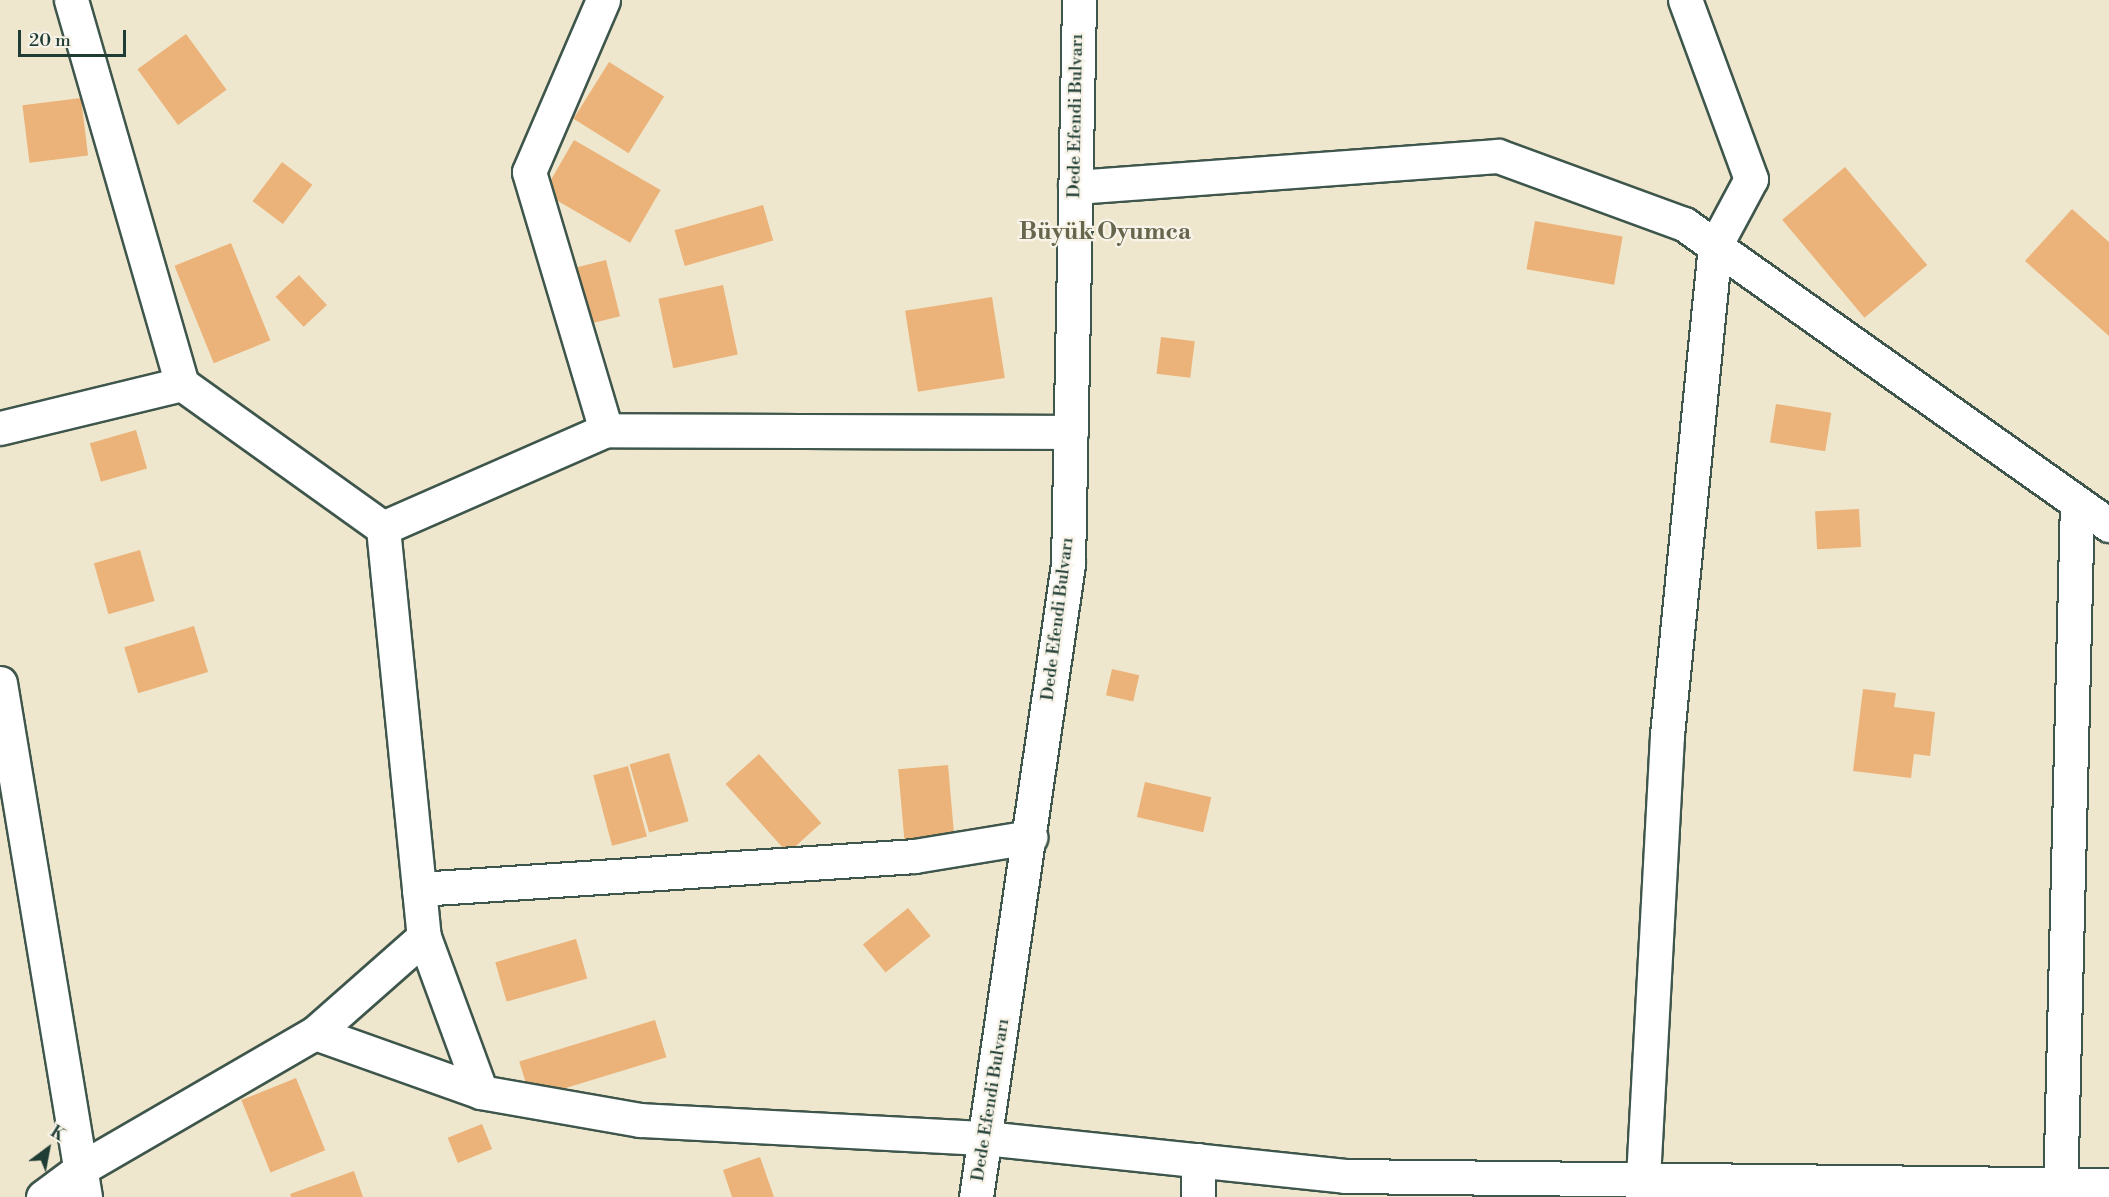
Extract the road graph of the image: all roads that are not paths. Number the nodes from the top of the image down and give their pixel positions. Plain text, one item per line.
1 (70, 0) edge
2 (603, 0) edge
3 (1079, 0) edge
4 (1685, 0) edge
5 (1075, 187) junction
6 (1715, 246) junction
7 (182, 384) junction
8 (0, 428) edge
9 (606, 430) junction
10 (1071, 432) junction
11 (2077, 503) junction
12 (2109, 525) edge
13 (383, 528) junction
14 (0, 683) edge
15 (1030, 837) junction
16 (419, 889) junction
17 (424, 937) junction
18 (315, 1033) junction
19 (482, 1092) junction
20 (985, 1138) junction
21 (1198, 1160) junction
22 (84, 1182) edge
23 (2109, 1185) edge
24 (1642, 1189) edge
25 (2060, 1191) edge
26 (43, 1197) edge
27 (976, 1197) edge
28 (1198, 1197) edge

1 - 7 street
2 - 9 street
3 - 5 street, Dede Efendi Bulvarı
4 - 6 street
5 - 6 street
5 - 10 street, Dede Efendi Bulvarı
6 - 11 street
6 - 24 street
7 - 8 street
7 - 13 street
9 - 10 street
9 - 13 street
10 - 15 street, Dede Efendi Bulvarı
11 - 12 street
11 - 25 street
13 - 16 street
14 - 22 street
15 - 16 street
15 - 20 street, Dede Efendi Bulvarı
16 - 17 street
17 - 18 street
17 - 19 street
18 - 19 street
18 - 22 street
19 - 20 street
20 - 21 street
20 - 27 street, Dede Efendi Bulvarı
21 - 24 street
21 - 28 street
22 - 26 street
23 - 25 street
24 - 25 street

